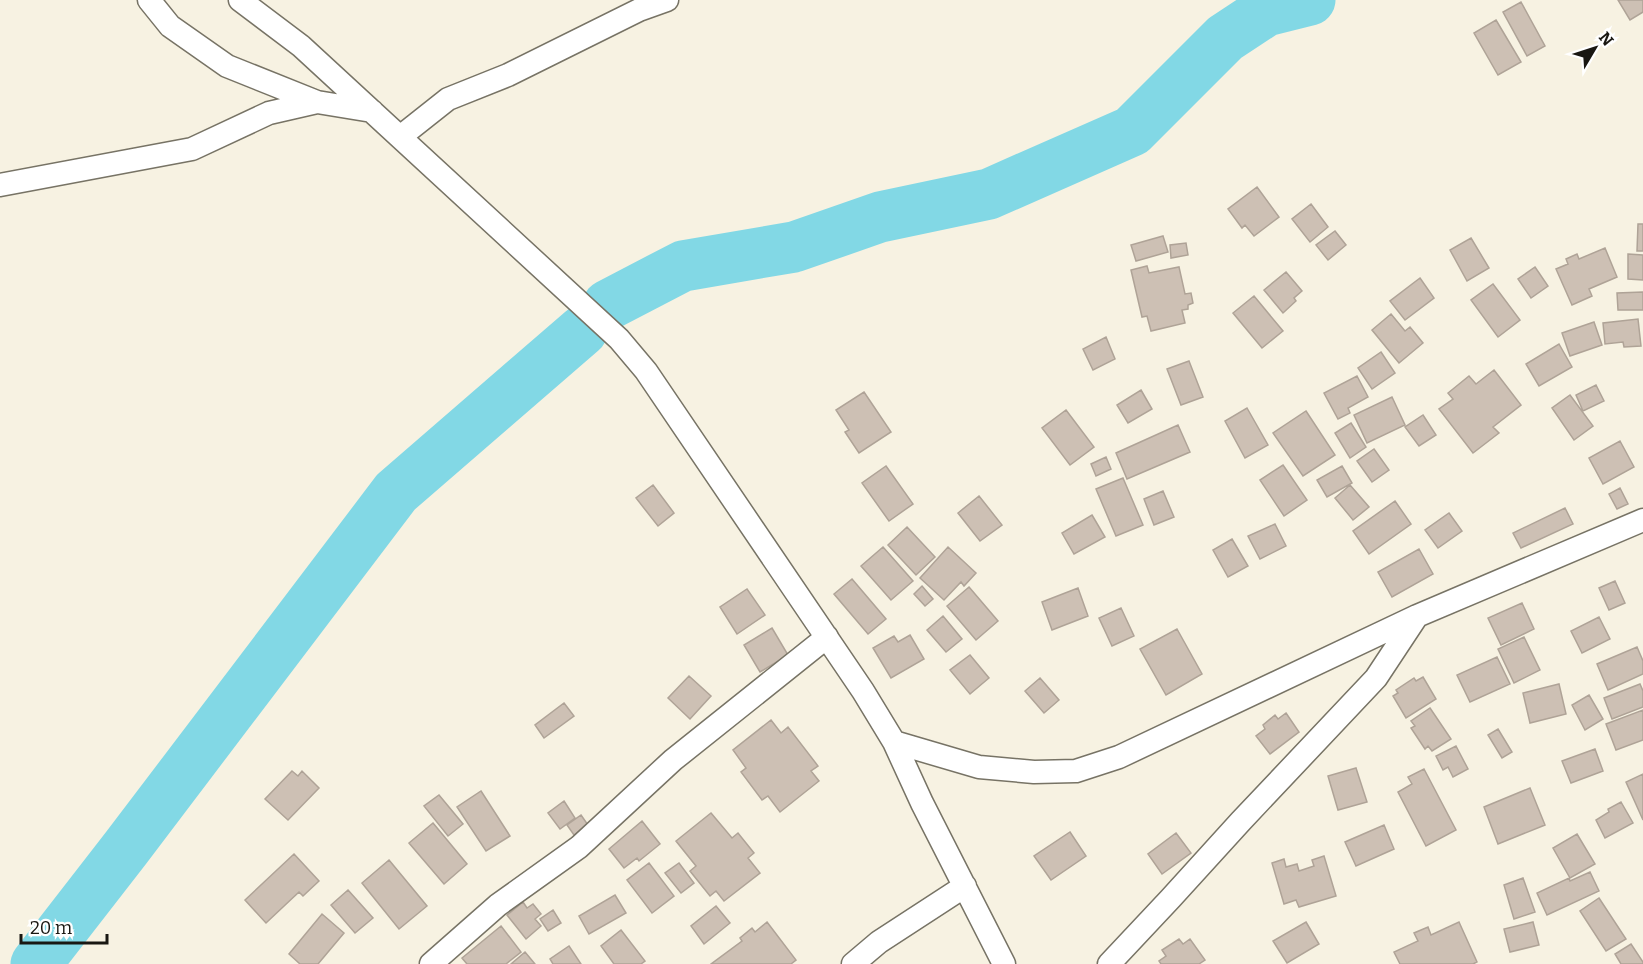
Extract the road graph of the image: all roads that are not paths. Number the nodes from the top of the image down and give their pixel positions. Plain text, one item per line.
1 (149, 0) edge
2 (240, 0) edge
3 (667, 0) edge
4 (317, 102) junction
5 (372, 111) junction
6 (400, 137) junction
7 (0, 185) edge
8 (1643, 520) edge
9 (1417, 616) junction
10 (827, 637) junction
11 (894, 742) junction
12 (965, 886) junction
13 (431, 964) edge
14 (853, 964) edge
15 (1004, 964) edge
16 (1109, 964) edge

1 - 4 street
2 - 5 street
3 - 6 street
4 - 5 street
4 - 7 street
5 - 6 street
6 - 10 street
8 - 9 street
9 - 11 street
9 - 16 street
10 - 11 street
10 - 13 street
11 - 12 street
12 - 14 street
12 - 15 street

